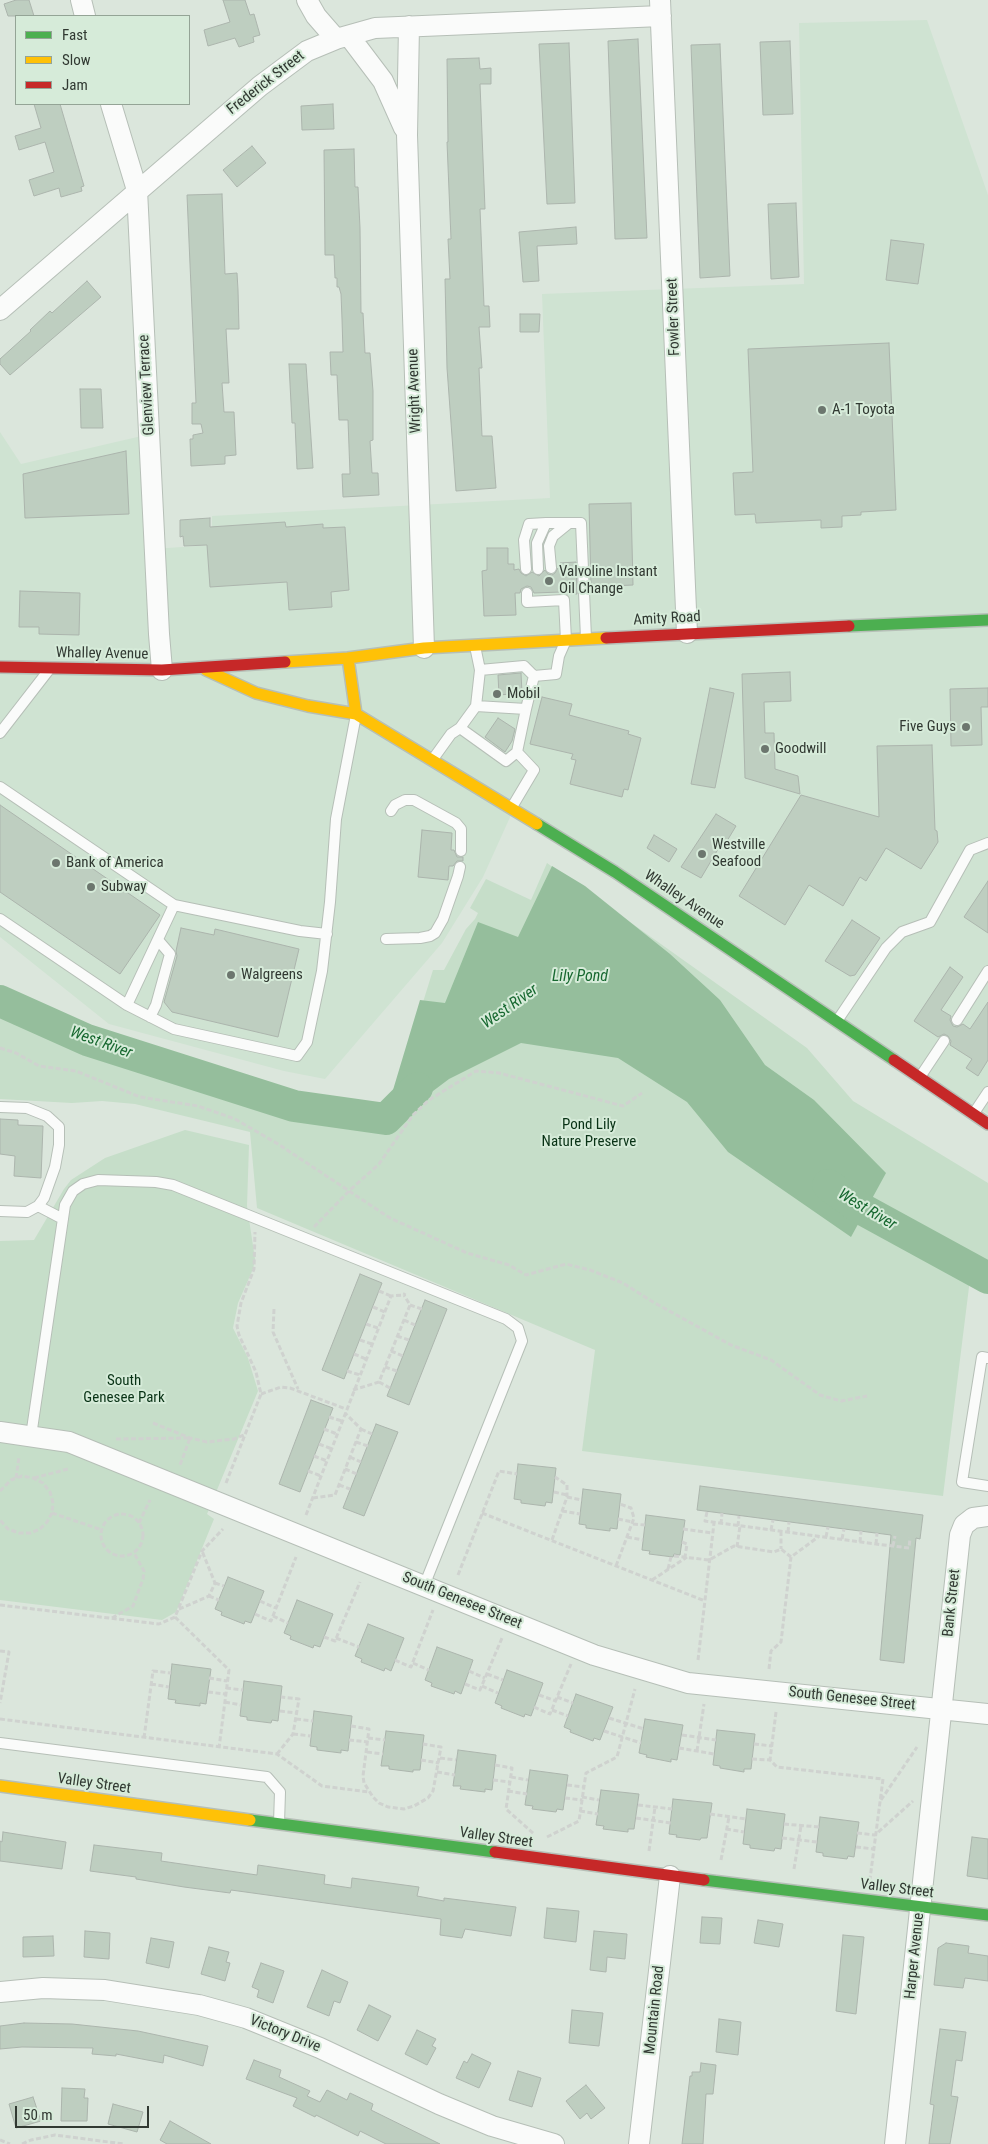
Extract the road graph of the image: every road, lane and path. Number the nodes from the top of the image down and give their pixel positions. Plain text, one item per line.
1 (81, 0) edge
2 (307, 0) edge
3 (661, 8) edge
4 (86, 15) edge
5 (409, 26) junction
6 (342, 37) junction
7 (111, 105) edge
8 (407, 135) junction
9 (137, 190) junction
10 (0, 310) edge
11 (546, 523) junction
12 (569, 523) junction
13 (551, 568) dead end
14 (526, 569) dead end
15 (538, 569) dead end
16 (527, 593) dead end
17 (988, 620) edge
18 (687, 633) junction
19 (586, 639) junction
20 (566, 640) junction
21 (475, 646) junction
22 (424, 648) junction
23 (348, 658) junction
24 (0, 667) edge
25 (51, 668) junction
26 (203, 668) junction
27 (162, 670) junction
28 (480, 670) junction
29 (534, 676) junction
30 (476, 706) junction
31 (526, 710) junction
32 (356, 714) junction
33 (460, 728) junction
34 (0, 733) edge
35 (517, 752) junction
36 (432, 760) junction
37 (0, 787) edge
38 (511, 809) junction
39 (392, 811) dead end
40 (988, 843) edge
41 (462, 850) dead end
42 (460, 867) dead end
43 (174, 905) junction
44 (0, 919) edge
45 (327, 934) junction
46 (386, 939) dead end
47 (158, 940) junction
48 (988, 971) edge
49 (127, 1006) junction
50 (150, 1017) junction
51 (957, 1020) dead end
52 (837, 1022) junction
53 (944, 1041) dead end
54 (0, 1048) edge
55 (920, 1078) junction
56 (988, 1092) edge
57 (642, 1093) dead end
58 (0, 1107) edge
59 (973, 1114) junction
60 (988, 1124) edge
61 (348, 1190) junction
62 (38, 1206) junction
63 (0, 1211) edge
64 (63, 1219) junction
65 (257, 1219) junction
66 (304, 1237) junction
67 (410, 1280) junction
68 (379, 1291) dead end
69 (404, 1295) junction
70 (391, 1296) junction
71 (410, 1305) junction
72 (372, 1307) dead end
73 (274, 1308) dead end
74 (422, 1309) dead end
75 (385, 1312) junction
76 (404, 1320) junction
77 (366, 1324) dead end
78 (415, 1324) dead end
79 (378, 1328) junction
80 (397, 1336) junction
81 (360, 1340) dead end
82 (409, 1340) dead end
83 (372, 1344) junction
84 (391, 1351) junction
85 (354, 1354) dead end
86 (403, 1356) dead end
87 (988, 1358) edge
88 (366, 1359) junction
89 (385, 1367) junction
90 (347, 1371) dead end
91 (397, 1371) dead end
92 (360, 1375) junction
93 (379, 1382) junction
94 (390, 1388) dead end
95 (299, 1390) junction
96 (353, 1390) junction
97 (261, 1394) junction
98 (867, 1396) dead end
99 (346, 1411) junction
100 (329, 1416) dead end
101 (342, 1421) junction
102 (153, 1423) dead end
103 (324, 1429) dead end
104 (361, 1429) junction
105 (0, 1432) edge
106 (337, 1434) junction
107 (372, 1434) dead end
108 (244, 1435) junction
109 (31, 1436) junction
110 (190, 1438) junction
111 (116, 1440) dead end
112 (356, 1442) junction
113 (319, 1444) dead end
114 (368, 1446) dead end
115 (332, 1449) junction
116 (19, 1456) dead end
117 (314, 1456) dead end
118 (350, 1457) junction
119 (327, 1461) junction
120 (361, 1462) dead end
121 (180, 1465) dead end
122 (68, 1468) dead end
123 (345, 1470) junction
124 (308, 1471) dead end
125 (356, 1474) dead end
126 (517, 1474) dead end
127 (321, 1476) junction
128 (16, 1478) junction
129 (33, 1478) junction
130 (555, 1478) dead end
131 (226, 1483) dead end
132 (339, 1485) junction
133 (988, 1486) edge
134 (350, 1489) dead end
135 (0, 1491) edge
136 (554, 1492) dead end
137 (567, 1496) junction
138 (313, 1498) junction
139 (150, 1500) dead end
140 (582, 1500) dead end
141 (620, 1504) dead end
142 (562, 1511) junction
143 (707, 1512) dead end
144 (52, 1513) junction
145 (482, 1513) junction
146 (580, 1514) dead end
147 (722, 1514) dead end
148 (306, 1515) dead end
149 (739, 1516) dead end
150 (988, 1516) edge
151 (618, 1519) dead end
152 (0, 1520) edge
153 (773, 1520) dead end
154 (789, 1522) dead end
155 (139, 1523) junction
156 (633, 1523) junction
157 (714, 1523) junction
158 (721, 1524) junction
159 (645, 1525) dead end
160 (739, 1526) junction
161 (828, 1527) dead end
162 (222, 1529) dead end
163 (683, 1529) dead end
164 (844, 1529) dead end
165 (102, 1530) junction
166 (771, 1530) junction
167 (781, 1531) junction
168 (861, 1531) dead end
169 (788, 1532) junction
170 (713, 1533) junction
171 (877, 1533) dead end
172 (818, 1536) junction
173 (895, 1536) dead end
174 (628, 1537) junction
175 (826, 1537) junction
176 (910, 1538) dead end
177 (842, 1539) junction
178 (552, 1540) junction
179 (643, 1540) dead end
180 (682, 1542) dead end
181 (860, 1542) junction
182 (876, 1544) junction
183 (737, 1546) junction
184 (893, 1546) junction
185 (782, 1549) junction
186 (202, 1551) junction
187 (134, 1553) junction
188 (296, 1557) dead end
189 (686, 1557) junction
190 (791, 1557) junction
191 (709, 1560) junction
192 (616, 1566) junction
193 (668, 1570) junction
194 (458, 1575) dead end
195 (652, 1580) junction
196 (360, 1582) dead end
197 (215, 1583) junction
198 (224, 1586) dead end
199 (424, 1586) junction
200 (209, 1596) junction
201 (219, 1600) dead end
202 (260, 1601) dead end
203 (705, 1601) junction
204 (0, 1605) edge
205 (276, 1608) junction
206 (178, 1609) junction
207 (433, 1610) dead end
208 (255, 1614) dead end
209 (273, 1616) junction
210 (175, 1617) junction
211 (112, 1618) junction
212 (288, 1624) dead end
213 (324, 1637) dead end
214 (502, 1637) dead end
215 (336, 1638) junction
216 (359, 1647) dead end
217 (0, 1651) edge
218 (395, 1660) dead end
219 (698, 1660) dead end
220 (413, 1663) junction
221 (571, 1664) dead end
222 (769, 1668) dead end
223 (429, 1670) dead end
224 (469, 1671) dead end
225 (171, 1673) dead end
226 (486, 1676) junction
227 (210, 1678) dead end
228 (503, 1680) dead end
229 (228, 1681) junction
230 (151, 1684) junction
231 (465, 1684) dead end
232 (482, 1686) junction
233 (169, 1687) dead end
234 (226, 1688) junction
235 (636, 1689) dead end
236 (243, 1690) dead end
237 (208, 1692) dead end
238 (498, 1693) dead end
239 (226, 1694) junction
240 (539, 1695) dead end
241 (281, 1697) dead end
242 (556, 1699) junction
243 (225, 1702) junction
244 (0, 1703) edge
245 (573, 1703) dead end
246 (704, 1704) dead end
247 (241, 1705) dead end
248 (534, 1707) dead end
249 (941, 1708) junction
250 (552, 1710) junction
251 (280, 1711) dead end
252 (776, 1712) dead end
253 (296, 1713) junction
254 (988, 1714) edge
255 (568, 1716) dead end
256 (609, 1718) dead end
257 (0, 1719) edge
258 (296, 1719) junction
259 (313, 1721) dead end
260 (626, 1725) junction
261 (351, 1726) dead end
262 (644, 1728) dead end
263 (604, 1731) dead end
264 (293, 1734) junction
265 (682, 1735) dead end
266 (311, 1736) dead end
267 (623, 1737) junction
268 (699, 1737) junction
269 (144, 1738) junction
270 (349, 1740) dead end
271 (368, 1740) junction
272 (385, 1740) dead end
273 (716, 1740) dead end
274 (0, 1743) edge
275 (641, 1743) dead end
276 (921, 1743) dead end
277 (423, 1744) dead end
278 (754, 1744) dead end
279 (772, 1746) junction
280 (218, 1748) junction
281 (679, 1748) dead end
282 (697, 1750) junction
283 (366, 1752) junction
284 (277, 1754) junction
285 (383, 1754) dead end
286 (714, 1754) dead end
287 (440, 1758) junction
288 (752, 1759) dead end
289 (421, 1760) dead end
290 (456, 1760) dead end
291 (770, 1760) junction
292 (439, 1763) junction
293 (495, 1765) dead end
294 (437, 1772) junction
295 (455, 1774) dead end
296 (511, 1777) junction
297 (493, 1780) dead end
298 (528, 1780) dead end
299 (510, 1782) junction
300 (567, 1785) dead end
301 (0, 1786) edge
302 (584, 1786) junction
303 (508, 1791) junction
304 (369, 1792) junction
305 (527, 1794) dead end
306 (565, 1798) dead end
307 (582, 1799) junction
308 (916, 1799) dead end
309 (599, 1800) dead end
310 (880, 1802) junction
311 (638, 1805) dead end
312 (655, 1807) junction
313 (672, 1809) dead end
314 (580, 1811) junction
315 (598, 1814) dead end
316 (710, 1814) dead end
317 (729, 1817) junction
318 (636, 1818) dead end
319 (746, 1818) dead end
320 (653, 1820) junction
321 (670, 1822) dead end
322 (279, 1824) junction
323 (784, 1824) dead end
324 (802, 1826) junction
325 (819, 1827) dead end
326 (726, 1829) junction
327 (744, 1832) dead end
328 (857, 1833) dead end
329 (876, 1835) junction
330 (782, 1838) dead end
331 (799, 1840) junction
332 (817, 1842) dead end
333 (856, 1846) dead end
334 (874, 1849) junction
335 (648, 1854) dead end
336 (720, 1864) dead end
337 (794, 1874) dead end
338 (670, 1876) junction
339 (869, 1884) dead end
340 (920, 1906) junction
341 (988, 1915) edge
342 (0, 1992) edge
343 (0, 2140) edge
344 (10, 2144) edge
345 (22, 2144) edge
346 (124, 2144) edge
347 (554, 2144) edge
348 (639, 2144) edge
349 (894, 2144) edge

1 - 4 street
2 - 6 street, Wright Avenue
3 - 5 street, Frederick Street
3 - 18 street, Fowler Street
5 - 6 street, Frederick Street
5 - 8 street, Wright Avenue
6 - 8 street, Wright Avenue
6 - 9 street, Frederick Street
7 - 9 street, Glenview Terrace
8 - 22 street, Wright Avenue
9 - 10 street, Frederick Street
9 - 27 street, Glenview Terrace
11 - 12 lane
11 - 14 lane
11 - 15 lane
12 - 13 lane
12 - 19 lane
16 - 20 lane
17 - 18 main road, Amity Road
18 - 19 main road, Amity Road
19 - 20 main road, Amity Road
20 - 21 main road, Amity Road
20 - 29 lane
21 - 22 main road, Amity Road
21 - 28 lane
22 - 23 main road, Amity Road
23 - 26 main road, Whalley Avenue
23 - 32 main road
24 - 25 main road, Whalley Avenue
25 - 27 main road, Whalley Avenue
25 - 34 lane
26 - 27 main road, Whalley Avenue
26 - 32 main road, Whalley Avenue
28 - 29 lane
28 - 30 lane
29 - 31 lane
30 - 31 lane
30 - 33 lane
31 - 35 lane
32 - 36 main road, Whalley Avenue
32 - 45 lane
33 - 35 lane
33 - 36 lane
35 - 38 lane
36 - 38 main road, Whalley Avenue
37 - 43 lane
38 - 52 main road, Whalley Avenue
39 - 41 lane
40 - 52 lane
42 - 46 lane
43 - 45 lane
43 - 47 lane
44 - 49 lane
45 - 50 lane
47 - 49 lane
47 - 50 lane
48 - 51 lane
49 - 50 lane
52 - 55 main road, Whalley Avenue
53 - 55 lane
54 - 61 path
55 - 59 main road, Whalley Avenue
56 - 59 lane
57 - 61 path
58 - 62 lane
59 - 60 main road, Whalley Avenue
61 - 66 path
61 - 98 path
62 - 63 lane
62 - 64 lane
64 - 65 lane
64 - 109 lane
65 - 66 lane
65 - 97 path
66 - 67 lane
67 - 69 path
67 - 199 lane
68 - 70 path
69 - 70 path
69 - 71 path
70 - 75 path
71 - 74 path
71 - 76 path
72 - 75 path
73 - 95 path
75 - 79 path
76 - 78 path
76 - 80 path
77 - 79 path
79 - 83 path
80 - 82 path
80 - 84 path
81 - 83 path
83 - 88 path
84 - 86 path
84 - 89 path
85 - 88 path
87 - 133 lane
88 - 92 path
89 - 91 path
89 - 93 path
90 - 92 path
92 - 96 path
93 - 94 path
93 - 96 path
95 - 97 path
95 - 99 path
96 - 99 path
97 - 108 path
99 - 101 path
99 - 104 path
100 - 101 path
101 - 106 path
102 - 110 path
103 - 106 path
104 - 107 path
104 - 112 path
105 - 109 street, South Genesee Street
106 - 115 path
108 - 110 path
108 - 131 path
109 - 199 street, South Genesee Street
110 - 111 path
110 - 121 path
112 - 114 path
112 - 118 path
113 - 115 path
115 - 119 path
116 - 128 path
117 - 119 path
118 - 120 path
118 - 123 path
119 - 127 path
122 - 129 path
123 - 125 path
123 - 132 path
124 - 127 path
126 - 145 path
127 - 138 path
128 - 129 path
128 - 135 path
129 - 144 path
130 - 137 path
132 - 134 path
132 - 138 path
136 - 137 path
137 - 140 path
137 - 142 path
138 - 148 path
139 - 155 path
141 - 156 path
142 - 146 path
142 - 178 path
143 - 157 path
144 - 152 path
144 - 165 path
145 - 178 path
145 - 194 path
147 - 158 path
149 - 160 path
150 - 249 street, Bank Street
151 - 156 path
153 - 166 path
154 - 169 path
155 - 165 path
155 - 187 path
156 - 159 path
156 - 174 path
157 - 158 path
157 - 170 path
158 - 160 path
160 - 166 path
160 - 183 path
161 - 175 path
162 - 186 path
163 - 170 path
164 - 177 path
165 - 187 path
166 - 167 path
167 - 169 path
167 - 185 path
168 - 181 path
169 - 172 path
170 - 191 path
171 - 182 path
172 - 175 path
172 - 190 path
173 - 184 path
174 - 179 path
174 - 192 path
175 - 177 path
176 - 184 path
177 - 181 path
178 - 192 path
180 - 189 path
181 - 182 path
182 - 184 path
183 - 185 path
183 - 191 path
185 - 190 path
186 - 197 path
186 - 206 path
187 - 211 path
188 - 205 path
189 - 191 path
189 - 193 path
189 - 193 path
190 - 222 path
191 - 203 path
192 - 195 path
193 - 195 path
195 - 203 path
196 - 215 path
197 - 198 path
197 - 200 path
199 - 249 street, South Genesee Street
200 - 201 path
200 - 206 path
202 - 205 path
203 - 219 path
204 - 211 path
205 - 209 path
206 - 210 path
207 - 220 path
208 - 209 path
209 - 212 path
210 - 211 path
210 - 229 path
213 - 215 path
214 - 226 path
215 - 216 path
217 - 244 path
218 - 220 path
220 - 223 path
221 - 242 path
224 - 226 path
225 - 230 path
226 - 228 path
226 - 232 path
227 - 229 path
229 - 234 path
230 - 233 path
230 - 269 path
231 - 232 path
232 - 238 path
234 - 236 path
234 - 239 path
235 - 260 path
237 - 239 path
239 - 243 path
240 - 242 path
241 - 253 path
242 - 245 path
242 - 250 path
243 - 247 path
243 - 280 path
246 - 268 path
248 - 250 path
249 - 254 street, South Genesee Street
249 - 340 street, Harper Avenue
250 - 255 path
251 - 253 path
252 - 279 path
253 - 258 path
256 - 260 path
257 - 269 path
258 - 259 path
258 - 264 path
260 - 262 path
260 - 267 path
261 - 271 path
263 - 267 path
264 - 266 path
264 - 284 path
265 - 268 path
267 - 275 path
267 - 302 path
268 - 273 path
268 - 282 path
269 - 280 path
270 - 271 path
271 - 272 path
271 - 283 path
274 - 322 lane
276 - 310 path
277 - 287 path
278 - 279 path
279 - 291 path
280 - 284 path
281 - 282 path
282 - 286 path
283 - 285 path
283 - 304 path
284 - 304 path
287 - 290 path
287 - 292 path
288 - 291 path
289 - 292 path
291 - 310 path
292 - 294 path
293 - 296 path
294 - 295 path
294 - 304 path
296 - 298 path
296 - 299 path
297 - 299 path
299 - 303 path
300 - 302 path
301 - 322 main road, Valley Street
302 - 307 path
303 - 305 path
303 - 314 path
306 - 307 path
307 - 309 path
307 - 314 path
308 - 329 path
310 - 329 path
311 - 312 path
312 - 313 path
312 - 320 path
314 - 315 path
316 - 317 path
317 - 319 path
317 - 326 path
318 - 320 path
320 - 321 path
320 - 335 path
322 - 338 main road, Valley Street
323 - 324 path
324 - 325 path
324 - 331 path
326 - 327 path
326 - 336 path
328 - 329 path
329 - 334 path
330 - 331 path
331 - 332 path
331 - 337 path
333 - 334 path
334 - 339 path
338 - 340 main road, Valley Street
338 - 348 street, Mountain Road
340 - 341 main road, Valley Street
340 - 349 street, Harper Avenue
342 - 347 street, Victory Drive
343 - 344 path
345 - 346 path

